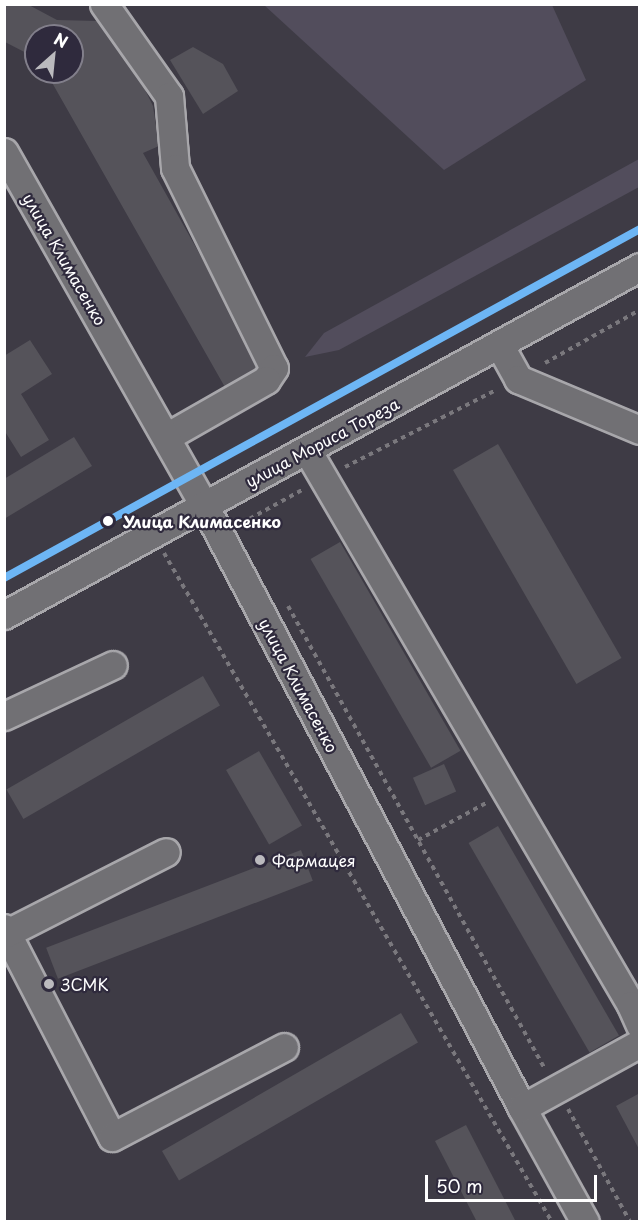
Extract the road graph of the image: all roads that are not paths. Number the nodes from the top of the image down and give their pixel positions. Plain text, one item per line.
1 (104, 4) edge
2 (4, 152) edge
3 (639, 267) edge
4 (500, 346) junction
5 (639, 429) edge
6 (166, 438) junction
7 (307, 450) junction
8 (215, 500) junction
9 (4, 615) edge
10 (112, 665) dead end
11 (4, 716) edge
12 (166, 852) dead end
13 (6, 931) edge
14 (636, 1007) edge
15 (639, 1043) edge
16 (284, 1047) dead end
17 (522, 1108) junction
18 (585, 1221) edge

1 - 6 street
2 - 6 street, улица Климасенко
3 - 4 street, улица Мориса Тореза
4 - 5 street
4 - 7 street, улица Мориса Тореза
6 - 8 street, улица Климасенко
7 - 8 street, улица Мориса Тореза
7 - 14 street
8 - 9 street, улица Мориса Тореза
8 - 17 street, улица Климасенко
10 - 11 street
12 - 13 street
13 - 16 street
15 - 17 street
17 - 18 street, улица Климасенко

